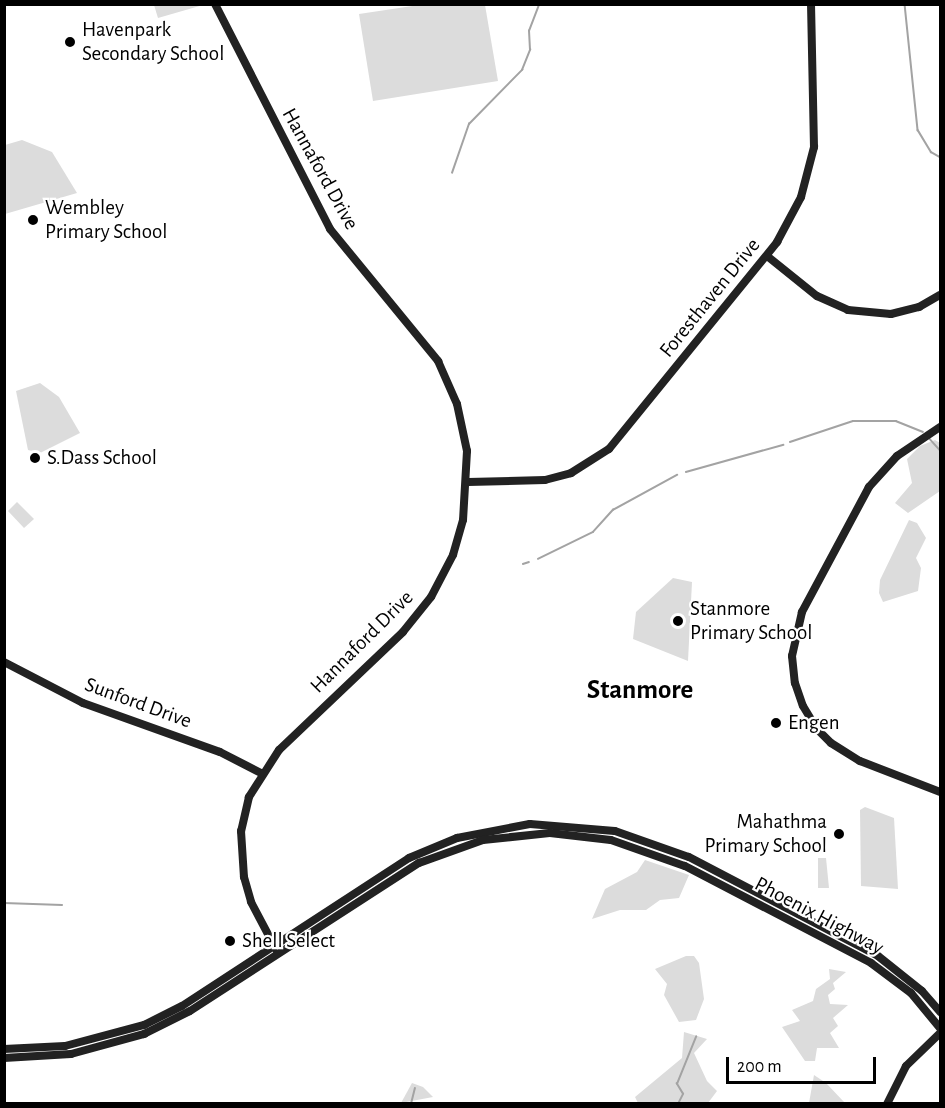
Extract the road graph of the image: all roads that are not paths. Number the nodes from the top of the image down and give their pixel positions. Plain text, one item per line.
1 (215, 4) edge
2 (811, 4) edge
3 (767, 256) junction
4 (940, 295) edge
5 (940, 427) edge
6 (468, 482) junction
7 (4, 662) edge
8 (261, 773) junction
9 (940, 792) edge
10 (276, 949) junction
11 (940, 1012) edge
12 (940, 1028) edge
13 (940, 1034) edge
14 (4, 1049) edge
15 (4, 1058) edge
16 (887, 1104) edge

1 - 6 street, Hannaford Drive
2 - 3 street, Foresthaven Drive
3 - 4 street
3 - 6 street, Foresthaven Drive
5 - 9 street
6 - 8 street, Hannaford Drive
7 - 8 street, Sunford Drive
8 - 10 street, Hannaford Drive
10 - 11 street, Phoenix Highway
10 - 12 street, Phoenix Highway
10 - 14 street, Phoenix Highway
10 - 15 street, Phoenix Highway
13 - 16 street

